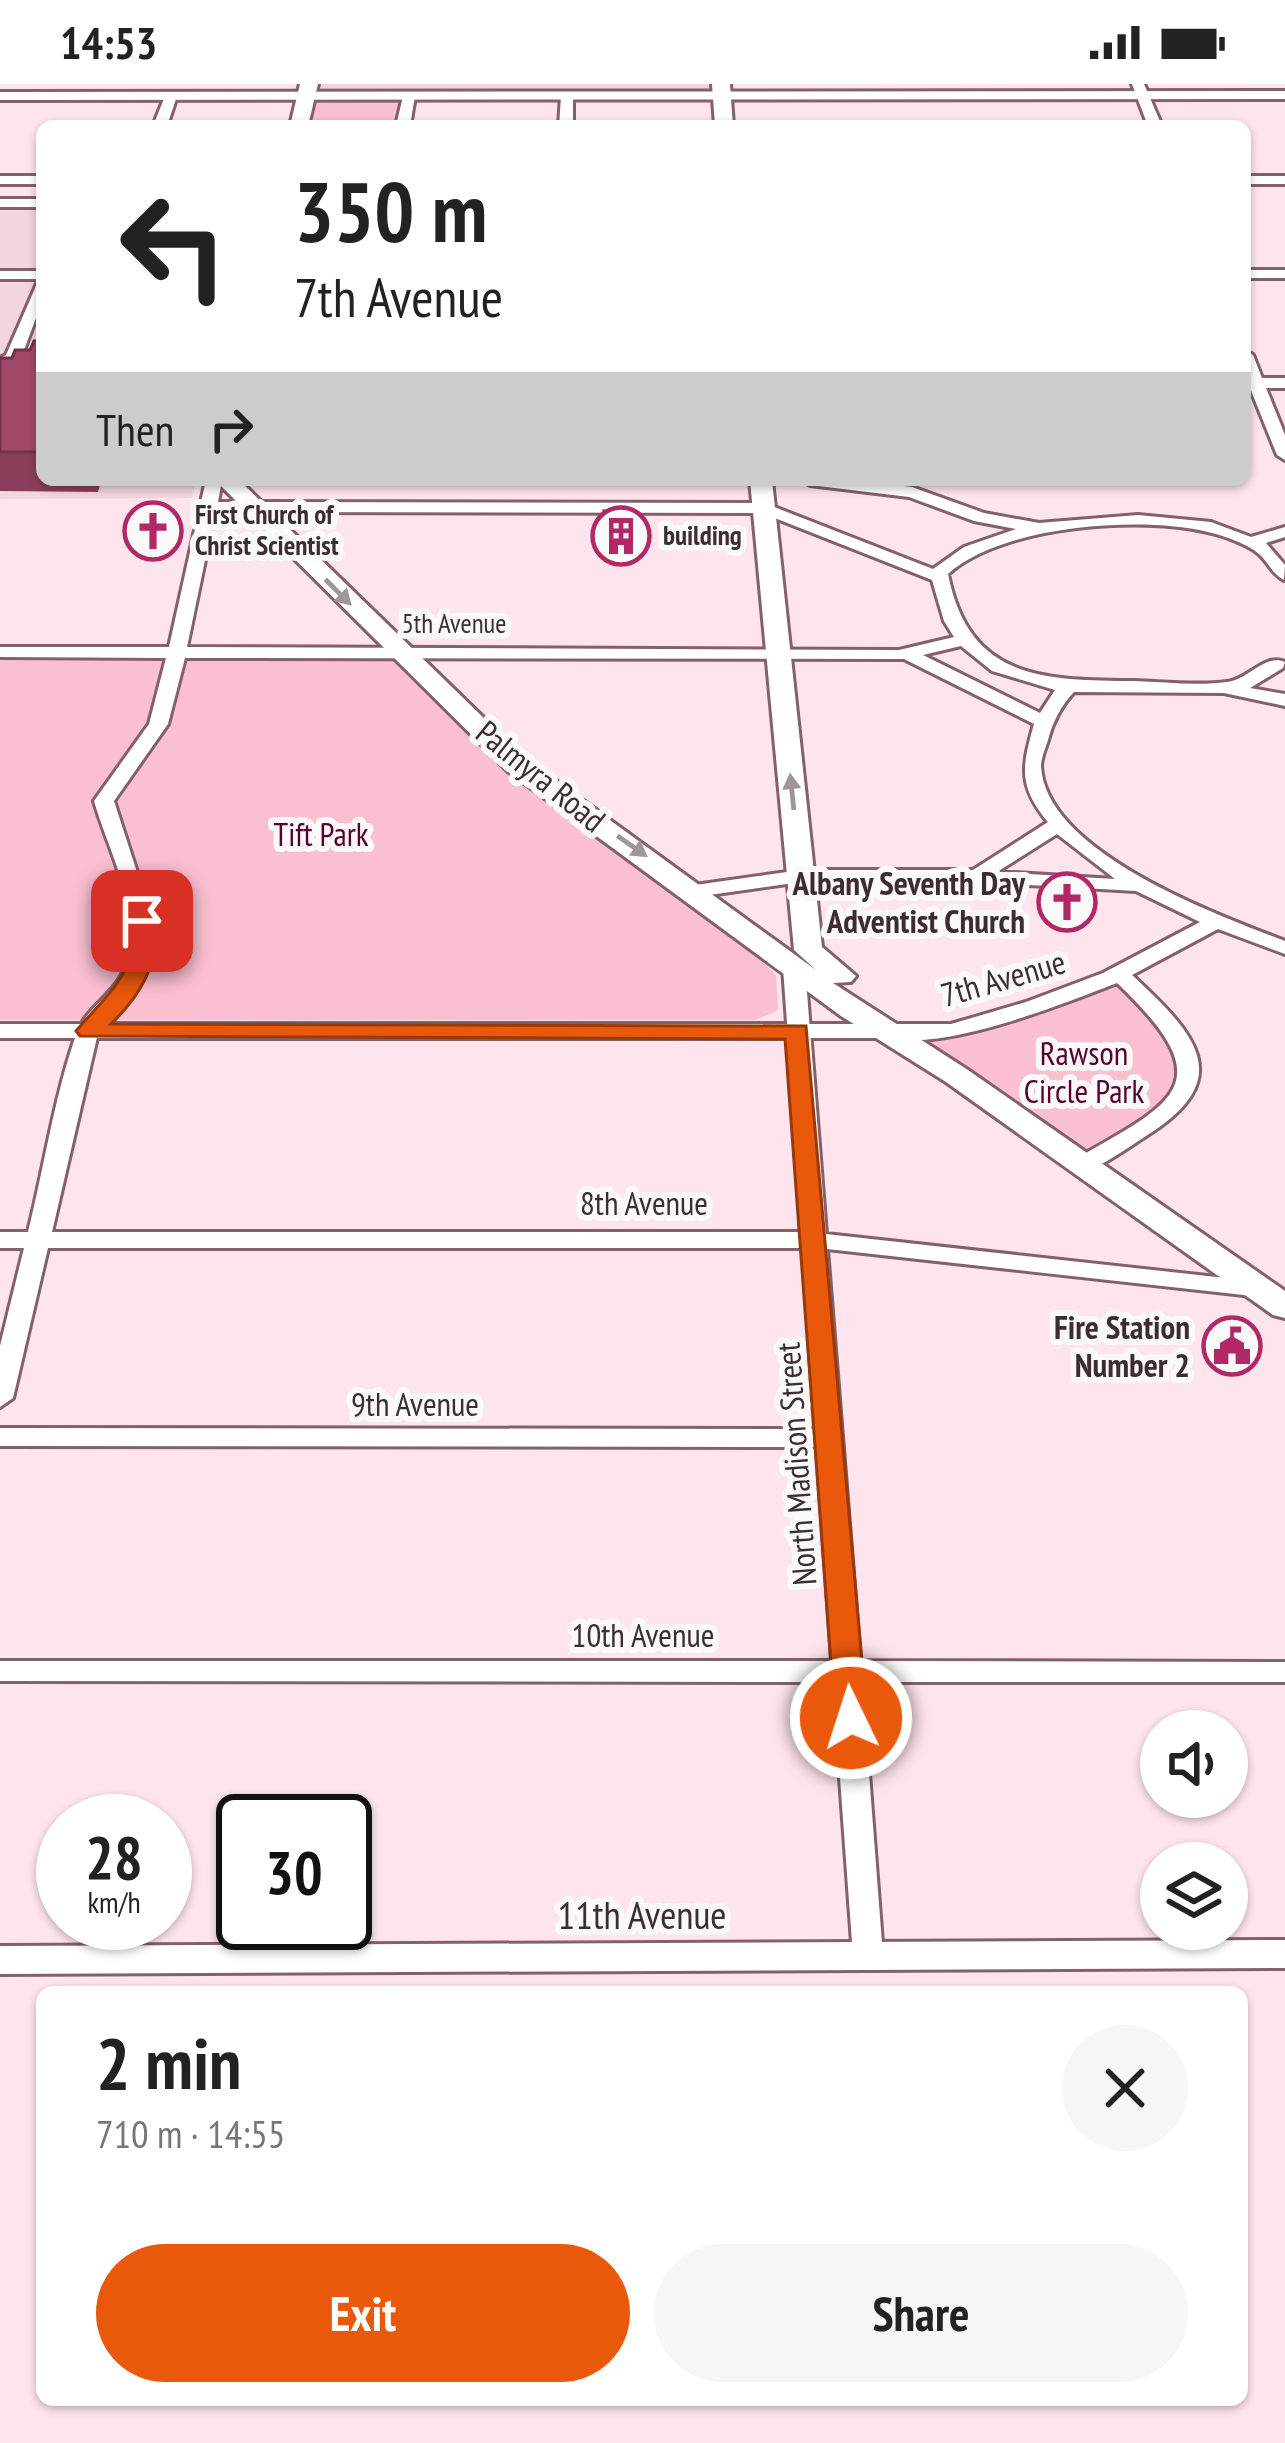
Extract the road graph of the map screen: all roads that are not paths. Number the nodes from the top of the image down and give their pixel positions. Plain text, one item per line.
1 (722, 89) edge
2 (307, 90) edge
3 (1141, 90) edge
4 (1285, 95) edge
5 (0, 96) edge
6 (170, 96) junction
7 (409, 96) junction
8 (568, 96) junction
9 (162, 120) edge
10 (300, 120) edge
11 (404, 120) edge
12 (566, 120) edge
13 (724, 120) edge
14 (1153, 120) edge
15 (0, 180) edge
16 (36, 180) edge
17 (1251, 180) edge
18 (1285, 181) edge
19 (0, 202) edge
20 (36, 203) edge
21 (1251, 274) edge
22 (1285, 274) edge
23 (0, 275) edge
24 (36, 278) edge
25 (36, 295) edge
26 (0, 364) edge
27 (1251, 383) edge
28 (1285, 383) edge
29 (1251, 385) edge
30 (1285, 455) edge
31 (213, 486) edge
32 (232, 486) edge
33 (761, 486) edge
34 (861, 486) edge
35 (209, 507) junction
36 (253, 507) junction
37 (764, 508) junction
38 (1039, 528) junction
39 (1285, 532) edge
40 (1253, 542) junction
41 (1285, 575) edge
42 (939, 577) junction
43 (962, 640) junction
44 (175, 651) junction
45 (399, 651) junction
46 (0, 652) edge
47 (778, 652) junction
48 (908, 654) junction
49 (1282, 660) edge
50 (1069, 686) junction
51 (1227, 689) junction
52 (1285, 700) edge
53 (1044, 722) junction
54 (1060, 824) junction
55 (801, 876) junction
56 (977, 877) junction
57 (1141, 888) junction
58 (695, 891) junction
59 (1217, 920) junction
60 (1285, 948) edge
61 (801, 958) junction
62 (1119, 974) junction
63 (0, 1031) edge
64 (88, 1031) junction
65 (797, 1031) junction
66 (890, 1031) junction
67 (1080, 1166) junction
68 (0, 1240) edge
69 (36, 1240) junction
70 (816, 1240) junction
71 (1277, 1295) edge
72 (0, 1397) edge
73 (0, 1437) edge
74 (831, 1438) junction
75 (0, 1671) edge
76 (847, 1671) junction
77 (1285, 1672) edge
78 (1285, 1954) edge
79 (868, 1956) junction
80 (0, 1960) edge

1 - 3 street
1 - 8 street
1 - 13 main road
2 - 6 street
2 - 7 street
2 - 10 main road
3 - 4 street
3 - 14 street
5 - 6 street
6 - 9 street
7 - 8 street
7 - 11 street
8 - 12 street
15 - 16 street
17 - 18 street
19 - 20 street
21 - 22 street
23 - 24 street
25 - 26 street
27 - 28 street
29 - 30 street
31 - 35 street
32 - 36 main road, Palmyra Road
33 - 37 main road, North Madison Street
34 - 38 street
35 - 36 street
35 - 44 street
36 - 37 street
36 -> 45 main road, Palmyra Road
37 - 42 street
37 - 47 main road, North Madison Street
38 - 40 street
38 - 42 street
39 - 40 street
40 - 41 street
42 - 43 street
43 - 48 street, 5th Avenue
43 - 50 street
44 - 45 street, 5th Avenue
44 - 46 street, 5th Avenue
44 - 64 street
45 - 47 street, 5th Avenue
45 -> 58 main road, Palmyra Road
47 - 48 street, 5th Avenue
55 -> 47 main road, North Madison Street
48 - 53 street, 5th Avenue
49 - 51 street
50 - 51 street
50 - 53 street
51 - 52 street
53 - 54 street
54 - 56 street
54 - 57 street
55 - 56 street
55 - 58 street
55 - 61 main road, North Madison Street
56 - 57 street
57 - 59 street
58 - 61 main road, Palmyra Road
59 - 60 street
59 - 62 street, 7th Avenue
61 - 65 street, North Madison Street
61 - 66 main road, Palmyra Road
62 - 66 street, 7th Avenue
62 - 67 street
63 - 64 street, 7th Avenue
64 - 65 street, 7th Avenue
64 - 69 street
65 - 66 street, 7th Avenue
65 - 70 street, North Madison Street
66 - 67 main road, Palmyra Road
67 - 71 main road, Palmyra Road
68 - 69 street, 8th Avenue
69 - 70 street, 8th Avenue
69 - 72 street
70 - 71 street, 8th Avenue
70 - 74 street, North Madison Street
73 - 74 street, 9th Avenue
74 - 76 street, North Madison Street
75 - 76 street, 10th Avenue
76 - 77 street, 10th Avenue
76 - 79 street, North Madison Street
78 - 79 street, 11th Avenue
79 - 80 street, 11th Avenue

